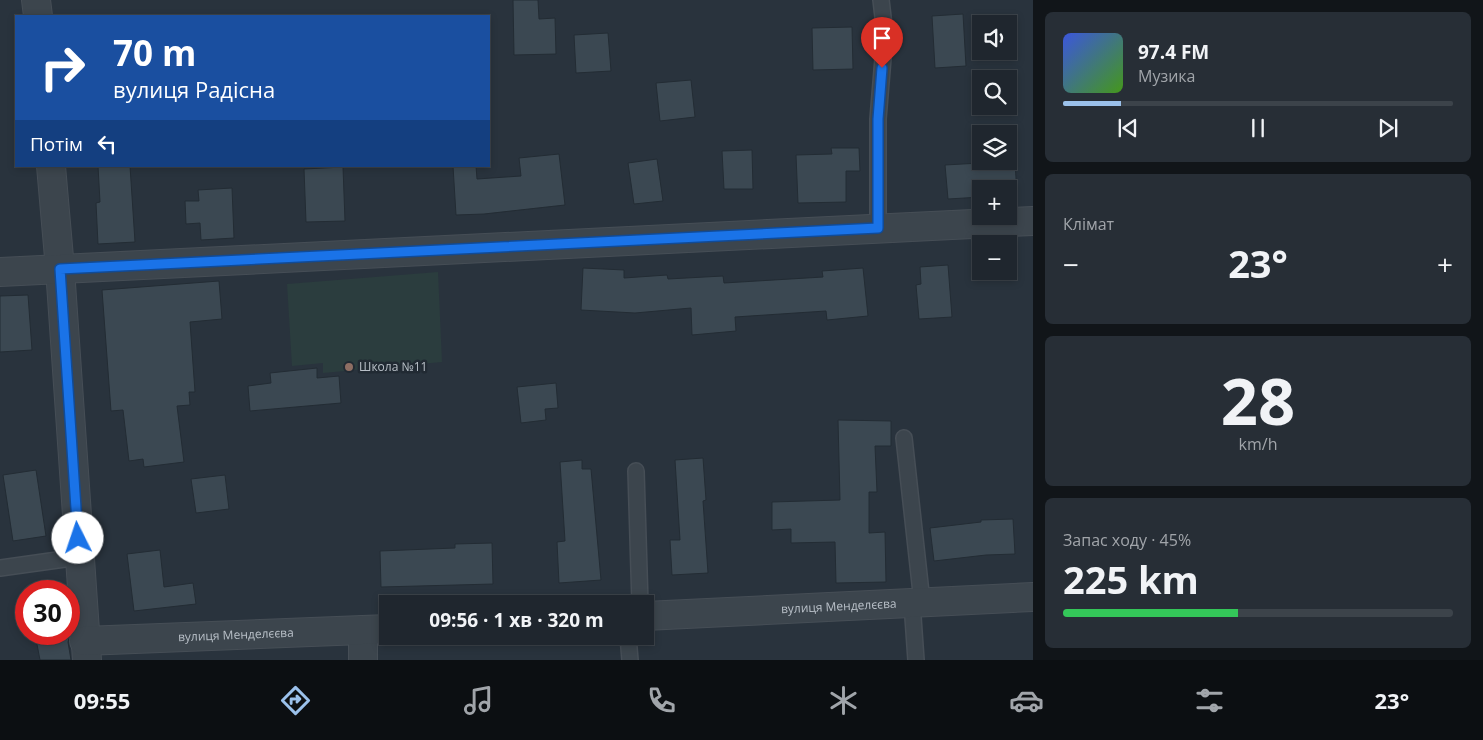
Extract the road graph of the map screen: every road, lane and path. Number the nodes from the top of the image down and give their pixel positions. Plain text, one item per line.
1 (36, 0) edge
2 (881, 0) edge
3 (38, 15) edge
4 (51, 167) edge
5 (1033, 221) edge
6 (878, 228) junction
7 (60, 269) junction
8 (0, 272) edge
9 (904, 438) dead end
10 (636, 471) dead end
11 (79, 557) junction
12 (0, 568) edge
13 (640, 595) edge
14 (1033, 597) edge
15 (917, 603) junction
16 (654, 616) edge
17 (375, 629) edge
18 (629, 645) edge
19 (85, 651) edge
20 (363, 660) edge
21 (630, 660) edge
22 (916, 660) edge

1 - 3 street
2 - 6 lane
4 - 7 street
5 - 6 street
6 - 7 street
7 - 8 street
7 - 11 street
9 - 15 lane
10 - 13 lane
11 - 12 lane
11 - 19 street
14 - 15 street, вулиця Менделєєва
15 - 16 street, вулиця Менделєєва
15 - 22 lane
17 - 19 street, вулиця Менделєєва
17 - 20 street
18 - 21 lane

